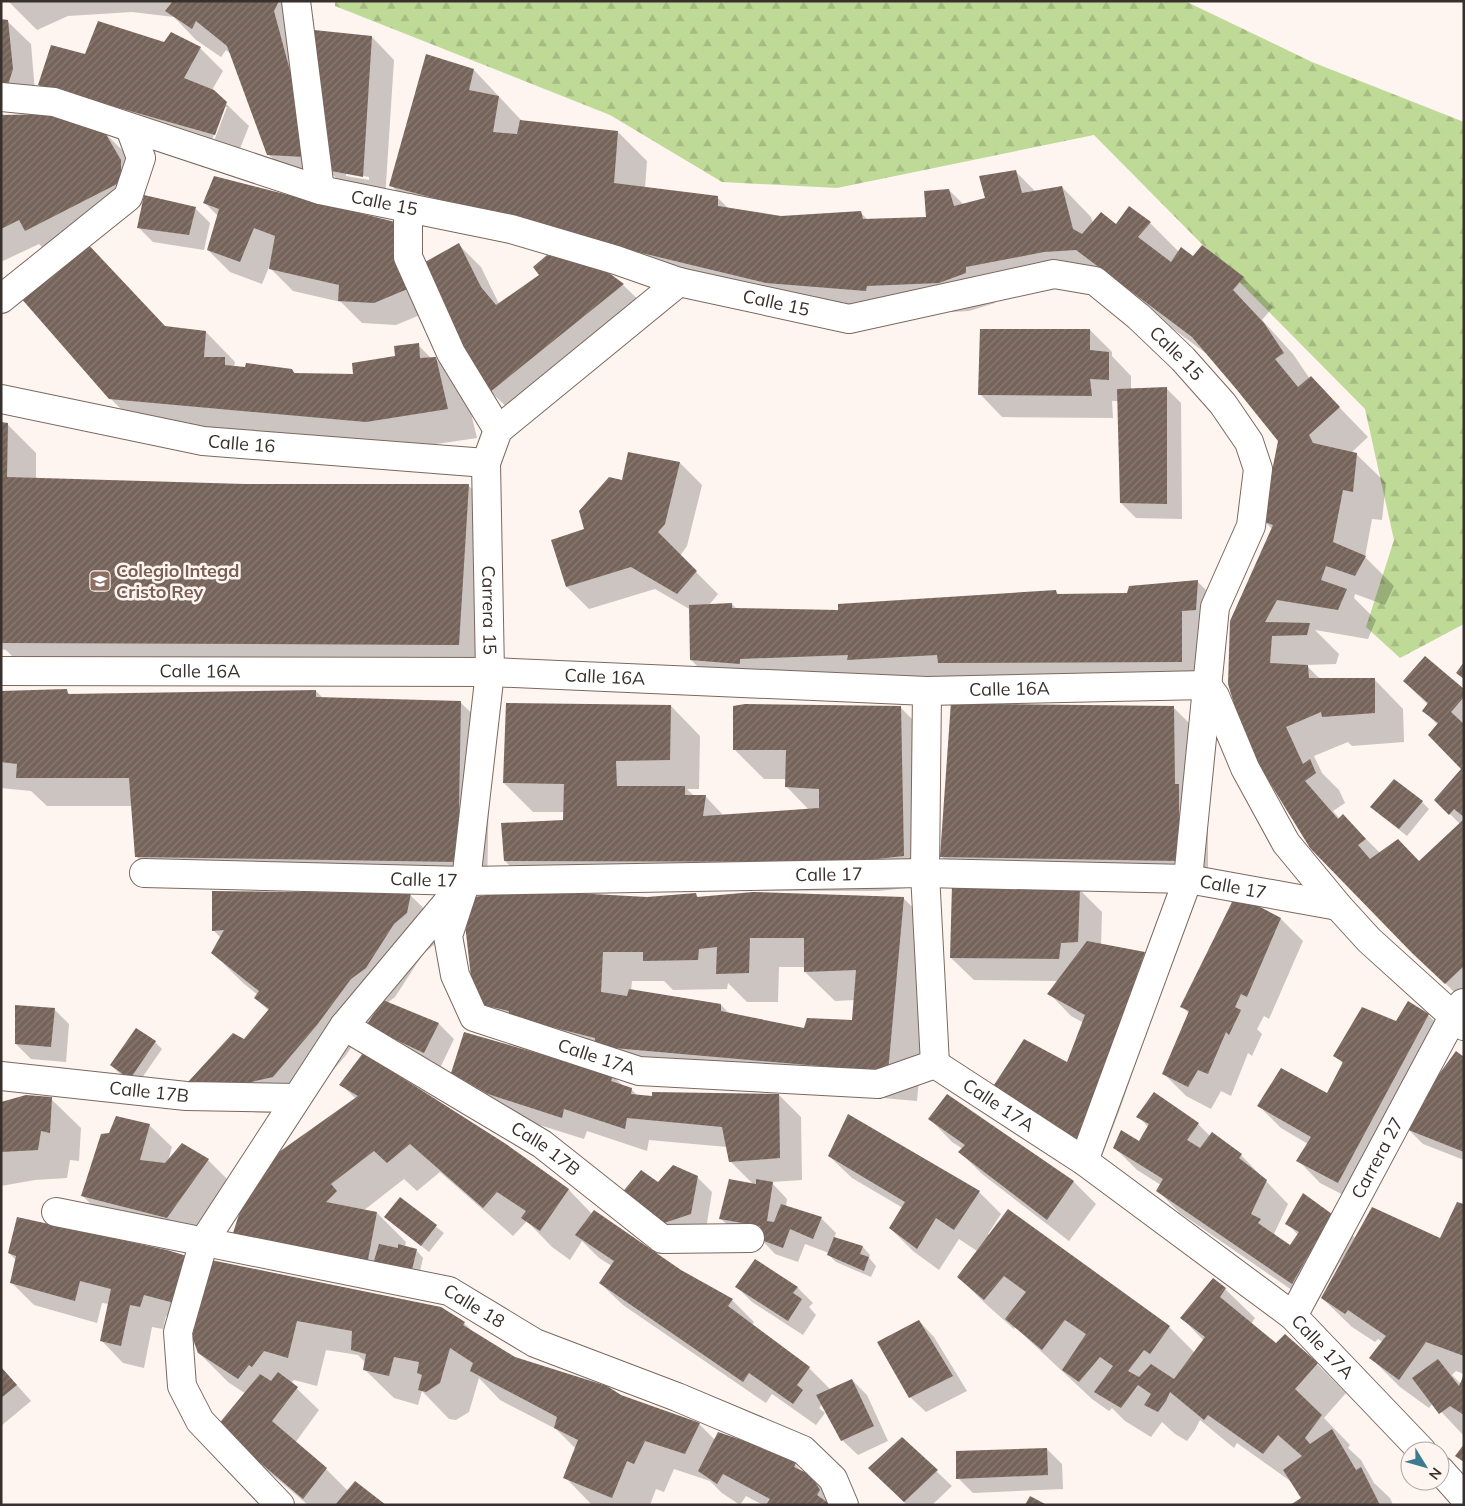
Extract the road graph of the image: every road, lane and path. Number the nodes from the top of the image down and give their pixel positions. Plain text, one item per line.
1 (296, 1) edge
2 (1, 97) edge
3 (130, 128) junction
4 (320, 190) junction
5 (408, 208) junction
6 (679, 282) junction
7 (1, 299) edge
8 (1, 398) edge
9 (498, 430) junction
10 (486, 463) junction
11 (1, 671) edge
12 (490, 672) junction
13 (1206, 685) junction
14 (927, 691) junction
15 (144, 873) dead end
16 (925, 873) junction
17 (1188, 879) junction
18 (466, 881) junction
19 (1338, 906) junction
20 (1460, 1015) edge
21 (474, 1017) joint
22 (344, 1026) junction
23 (935, 1064) junction
24 (1, 1076) edge
25 (296, 1098) junction
26 (1084, 1161) junction
27 (56, 1212) dead end
28 (750, 1238) dead end
29 (204, 1241) junction
30 (1294, 1316) junction
31 (1413, 1441) edge
32 (1450, 1481) edge
33 (1464, 1497) edge
34 (280, 1505) edge
35 (844, 1505) edge

1 - 4 street
2 - 3 street, Calle 15
3 - 4 street, Calle 15
3 - 7 street
4 - 5 street, Calle 15
5 - 6 street, Calle 15
5 - 9 street
6 - 9 street
6 - 13 street, Calle 15
8 - 10 street, Calle 16
9 - 10 street, Carrera 15
10 - 12 street, Carrera 15
11 - 12 street, Calle 16A
12 - 14 street, Calle 16A
12 - 18 street, Carrera 15
13 - 14 street, Calle 16A
13 - 17 street, Calle 15
13 - 19 street
14 - 16 street
15 - 18 street, Calle 17
16 - 17 street, Calle 17
16 - 18 street, Calle 17
16 - 23 street
17 - 19 street, Calle 17
17 - 26 street, Calle 15
18 - 21 street, Carrera 15
18 - 22 street
19 - 20 street
20 - 30 street, Carrera 27
21 - 23 street, Calle 17A
22 - 25 street
22 - 28 street, Calle 17B
23 - 26 street, Calle 17A
24 - 25 street, Calle 17B
25 - 29 street
26 - 30 street, Calle 17A
27 - 29 street, Calle 18
29 - 34 street
29 - 35 street, Calle 18
30 - 31 street, Calle 17A
32 - 33 street

